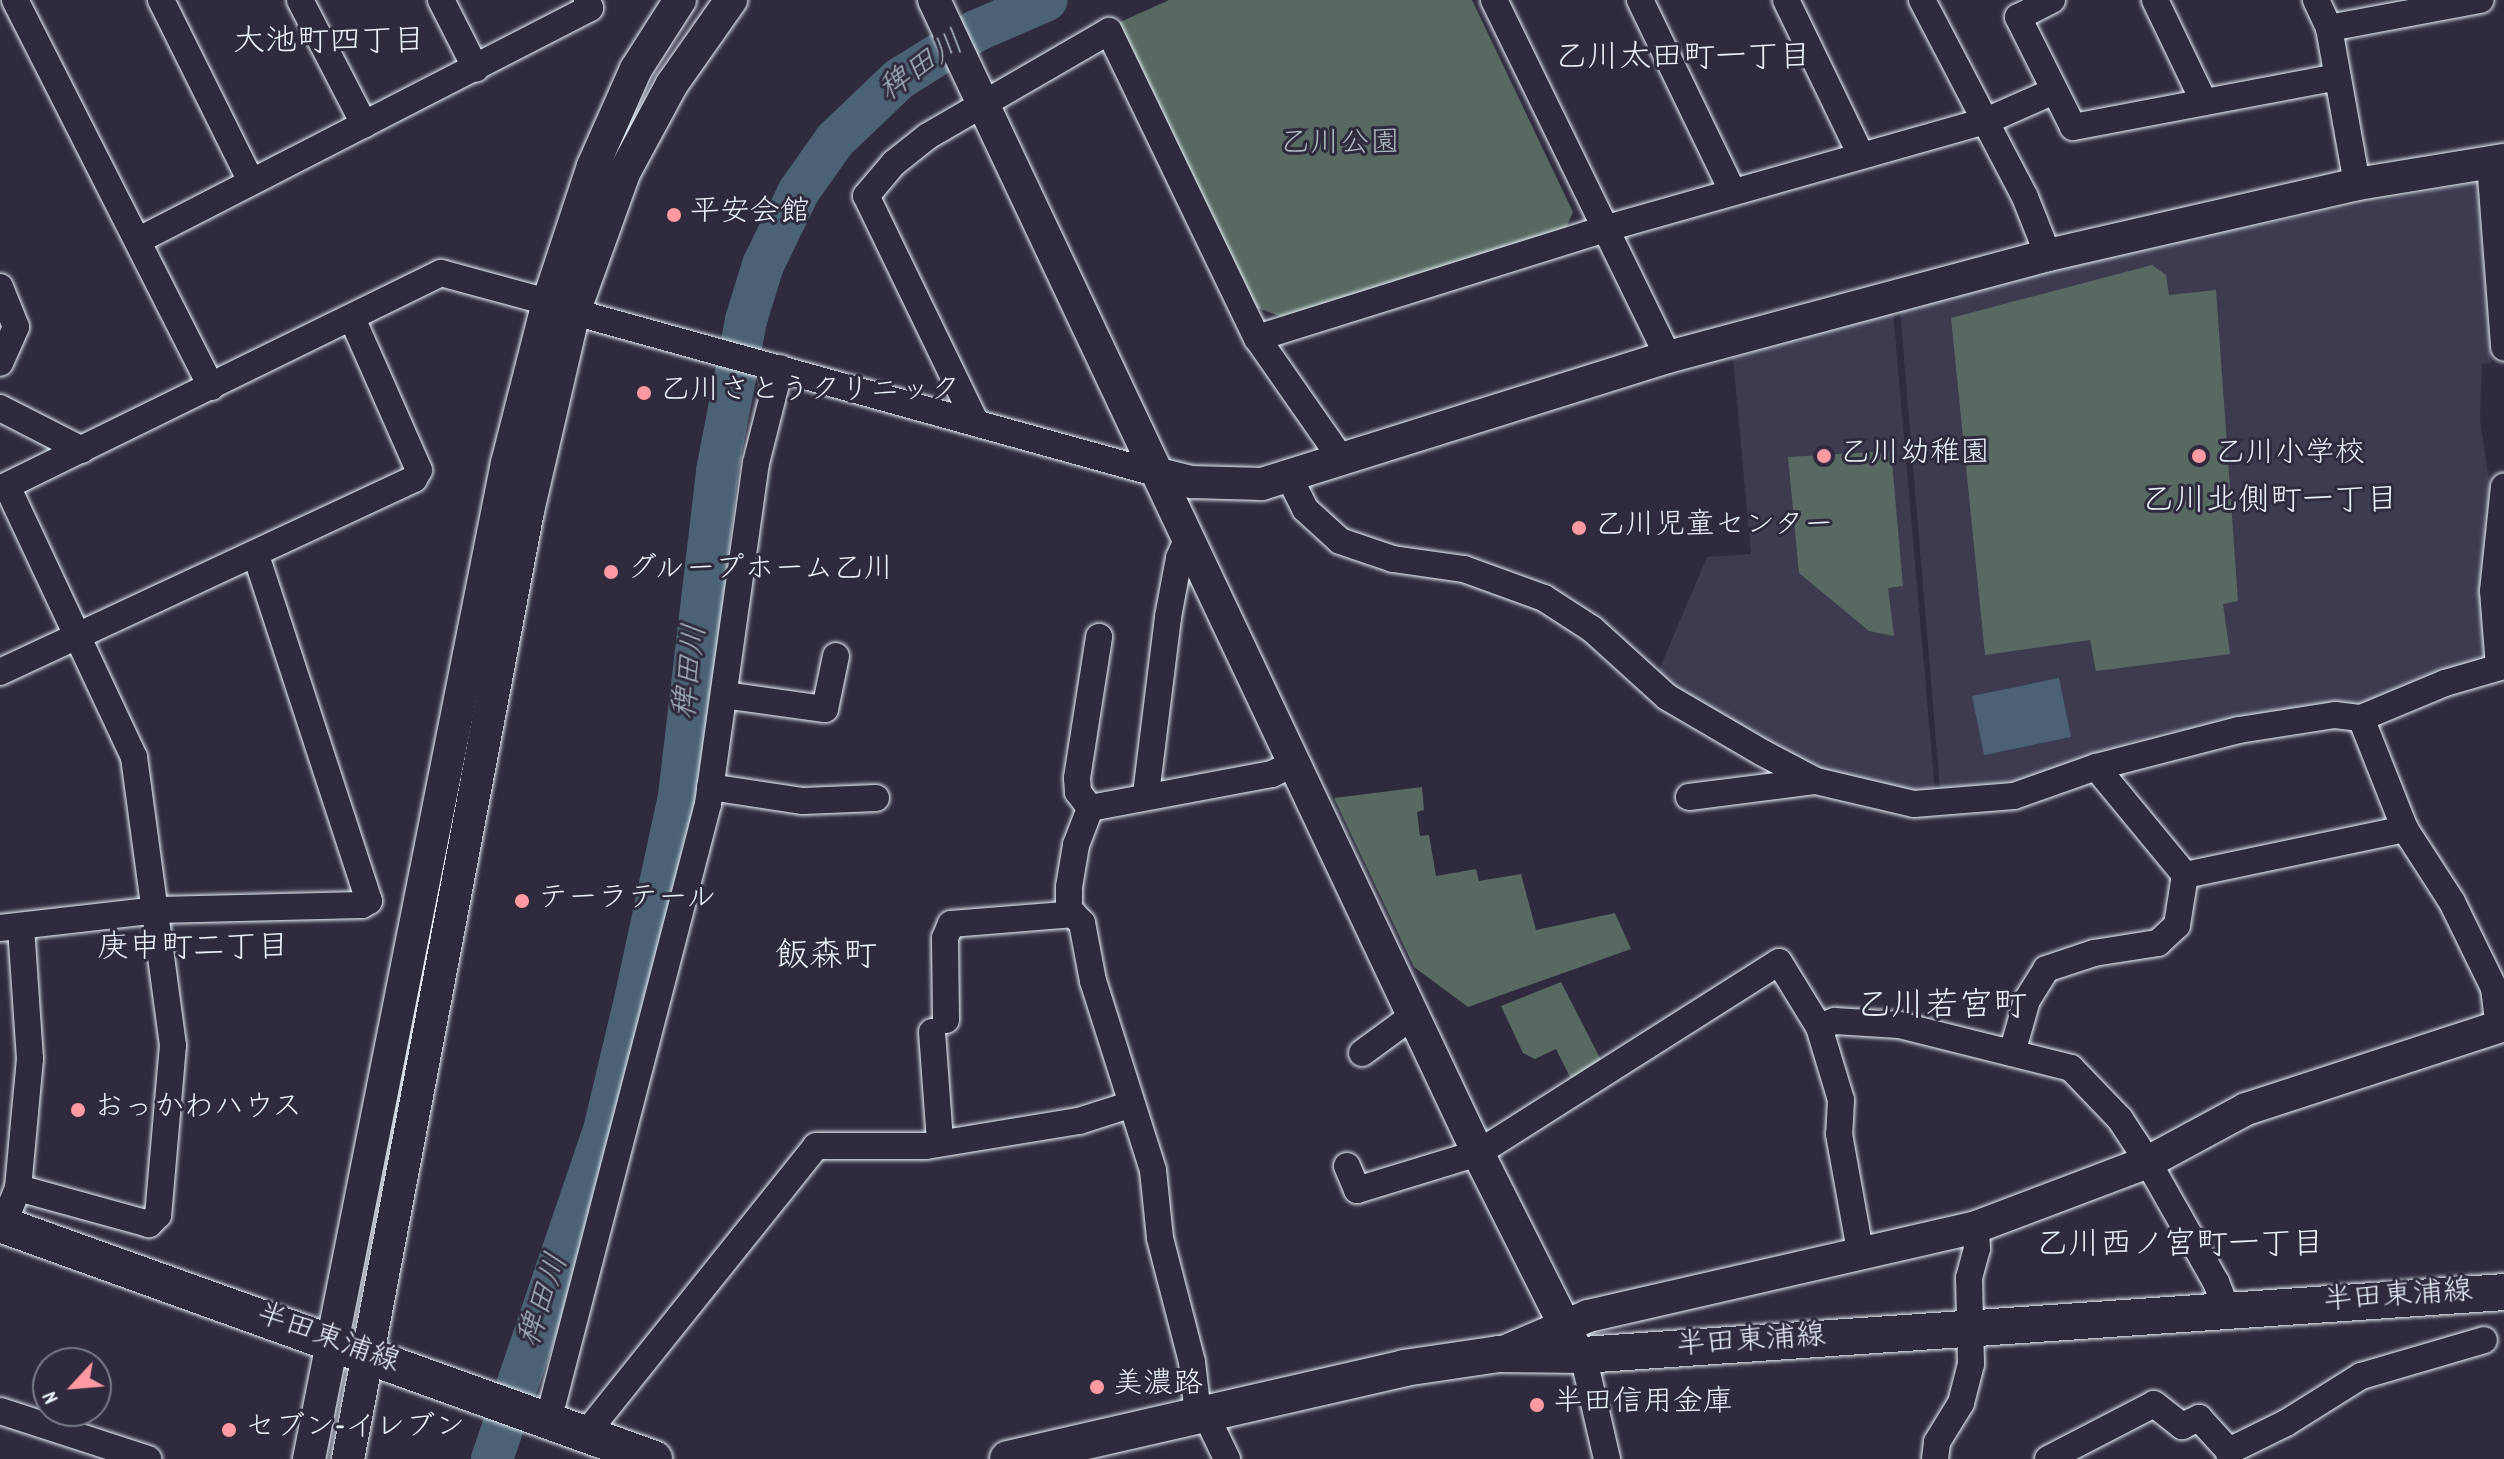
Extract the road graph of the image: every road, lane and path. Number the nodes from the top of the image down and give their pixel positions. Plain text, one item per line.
1 (161, 0) edge
2 (300, 0) edge
3 (441, 0) edge
4 (587, 0) edge
5 (680, 0) edge
6 (731, 0) edge
7 (934, 0) edge
8 (1494, 0) edge
9 (1640, 0) edge
10 (1786, 0) edge
11 (1922, 0) edge
12 (2052, 0) edge
13 (2155, 0) edge
14 (2316, 0) edge
15 (2480, 0) edge
16 (10, 4) edge
17 (2329, 28) junction
18 (476, 69) junction
19 (2337, 77) junction
20 (2054, 91) junction
21 (983, 101) junction
22 (2204, 102) junction
23 (1986, 121) junction
24 (364, 124) junction
25 (1861, 155) junction
26 (2497, 161) edge
27 (251, 181) junction
28 (2357, 184) junction
29 (1733, 192) junction
30 (1604, 229) junction
31 (139, 240) junction
32 (2048, 255) junction
33 (0, 287) edge
34 (561, 307) junction
35 (352, 318) junction
36 (1257, 338) junction
37 (2504, 347) edge
38 (1668, 357) junction
39 (0, 363) edge
40 (775, 367) junction
41 (211, 387) junction
42 (0, 408) edge
43 (975, 421) junction
44 (82, 450) junction
45 (1342, 460) junction
46 (1159, 474) junction
47 (1289, 477) junction
48 (2504, 487) edge
49 (4, 488) edge
50 (1189, 536) junction
51 (256, 556) junction
52 (78, 635) junction
53 (1099, 637) dead end
54 (836, 656) dead end
55 (2502, 667) edge
56 (0, 672) edge
57 (724, 695) junction
58 (2361, 718) junction
59 (1295, 763) junction
60 (2096, 767) junction
61 (1816, 781) junction
62 (710, 787) junction
63 (1146, 794) junction
64 (1689, 797) dead end
65 (876, 798) dead end
66 (1090, 808) junction
67 (2405, 829) junction
68 (2185, 875) junction
69 (158, 910) junction
70 (1074, 914) junction
71 (11, 927) edge
72 (1414, 1015) junction
73 (2502, 1026) edge
74 (1819, 1027) junction
75 (1362, 1053) dead end
76 (2012, 1053) junction
77 (1129, 1105) junction
78 (940, 1142) junction
79 (1478, 1153) junction
80 (2148, 1162) junction
81 (1347, 1166) dead end
82 (18, 1188) junction
83 (1, 1224) edge
84 (1976, 1227) junction
85 (1860, 1251) junction
86 (2504, 1292) edge
87 (2227, 1311) junction
88 (1564, 1324) junction
89 (1972, 1330) junction
90 (2484, 1340) dead end
91 (331, 1343) junction
92 (1499, 1354) junction
93 (1583, 1355) junction
94 (370, 1357) junction
95 (0, 1411) edge
96 (550, 1412) junction
97 (1202, 1414) junction
98 (584, 1436) junction
99 (1094, 1450) edge
100 (2230, 1455) edge
101 (1931, 1458) edge
102 (148, 1459) edge
103 (309, 1459) edge
104 (348, 1459) edge
105 (654, 1459) edge
106 (1008, 1459) edge
107 (1227, 1459) edge
108 (1607, 1459) edge
109 (2048, 1459) edge

1 - 27 street
2 - 24 street
3 - 18 street
4 - 18 street
5 - 34 street
6 - 34 street
7 - 21 street
8 - 30 street
9 - 29 street
10 - 25 street
11 - 23 street
12 - 20 street
13 - 22 street
14 - 17 street
15 - 17 street
16 - 31 street
17 - 19 street
18 - 24 street
19 - 22 street
19 - 28 street
20 - 22 street
20 - 23 street
21 - 36 street
21 - 43 street
21 - 46 street
23 - 25 street
23 - 32 street
24 - 27 street
25 - 29 street
26 - 28 street
26 - 37 street
27 - 31 street
28 - 32 street
29 - 30 street
30 - 36 street
30 - 38 street
31 - 41 street
32 - 38 street
33 - 39 street
34 - 35 street
34 - 40 street
34 - 91 street
34 - 94 street
35 - 41 street
35 - 51 street
36 - 45 street
38 - 45 street
40 - 43 street
40 - 57 street
41 - 44 street
42 - 44 street
43 - 46 street
44 - 49 street
45 - 47 street
46 - 47 street
46 - 50 street
47 - 61 street
48 - 55 street
49 - 52 street
50 - 59 street
50 - 63 street
51 - 52 street
51 - 69 street
52 - 56 street
52 - 69 street
53 - 66 street
54 - 57 street
55 - 58 street
57 - 62 street
58 - 60 street
58 - 67 street
59 - 63 street
59 - 72 street
60 - 61 street
60 - 68 street
61 - 64 street
62 - 65 street
62 - 96 street
63 - 66 street
66 - 70 street
67 - 68 street
67 - 73 street
68 - 76 street
69 - 71 street
69 - 82 street
70 - 77 street
70 - 78 street
71 - 82 street
72 - 75 street
72 - 79 street
73 - 80 street
74 - 76 street
74 - 79 street
74 - 85 street
76 - 80 street
77 - 78 street
77 - 97 street
78 - 98 street
79 - 81 street
79 - 88 street
80 - 84 street
80 - 87 street
82 - 83 street
83 - 91 main road, 半田東浦線
84 - 85 street
84 - 89 street
85 - 88 street
86 - 87 main road, 半田東浦線
87 - 89 main road, 半田東浦線
88 - 92 street
88 - 93 street
89 - 93 main road, 半田東浦線
89 - 101 street
90 - 100 street
91 - 94 main road, 半田東浦線
91 - 103 street
92 - 93 main road, 半田東浦線
92 - 97 main road, 半田東浦線
93 - 108 street
94 - 96 main road, 半田東浦線
94 - 104 street
95 - 102 street
96 - 98 main road, 半田東浦線
97 - 99 main road, 半田東浦線
97 - 107 street
98 - 105 main road, 半田東浦線
99 - 106 main road, 半田東浦線
100 - 109 street

